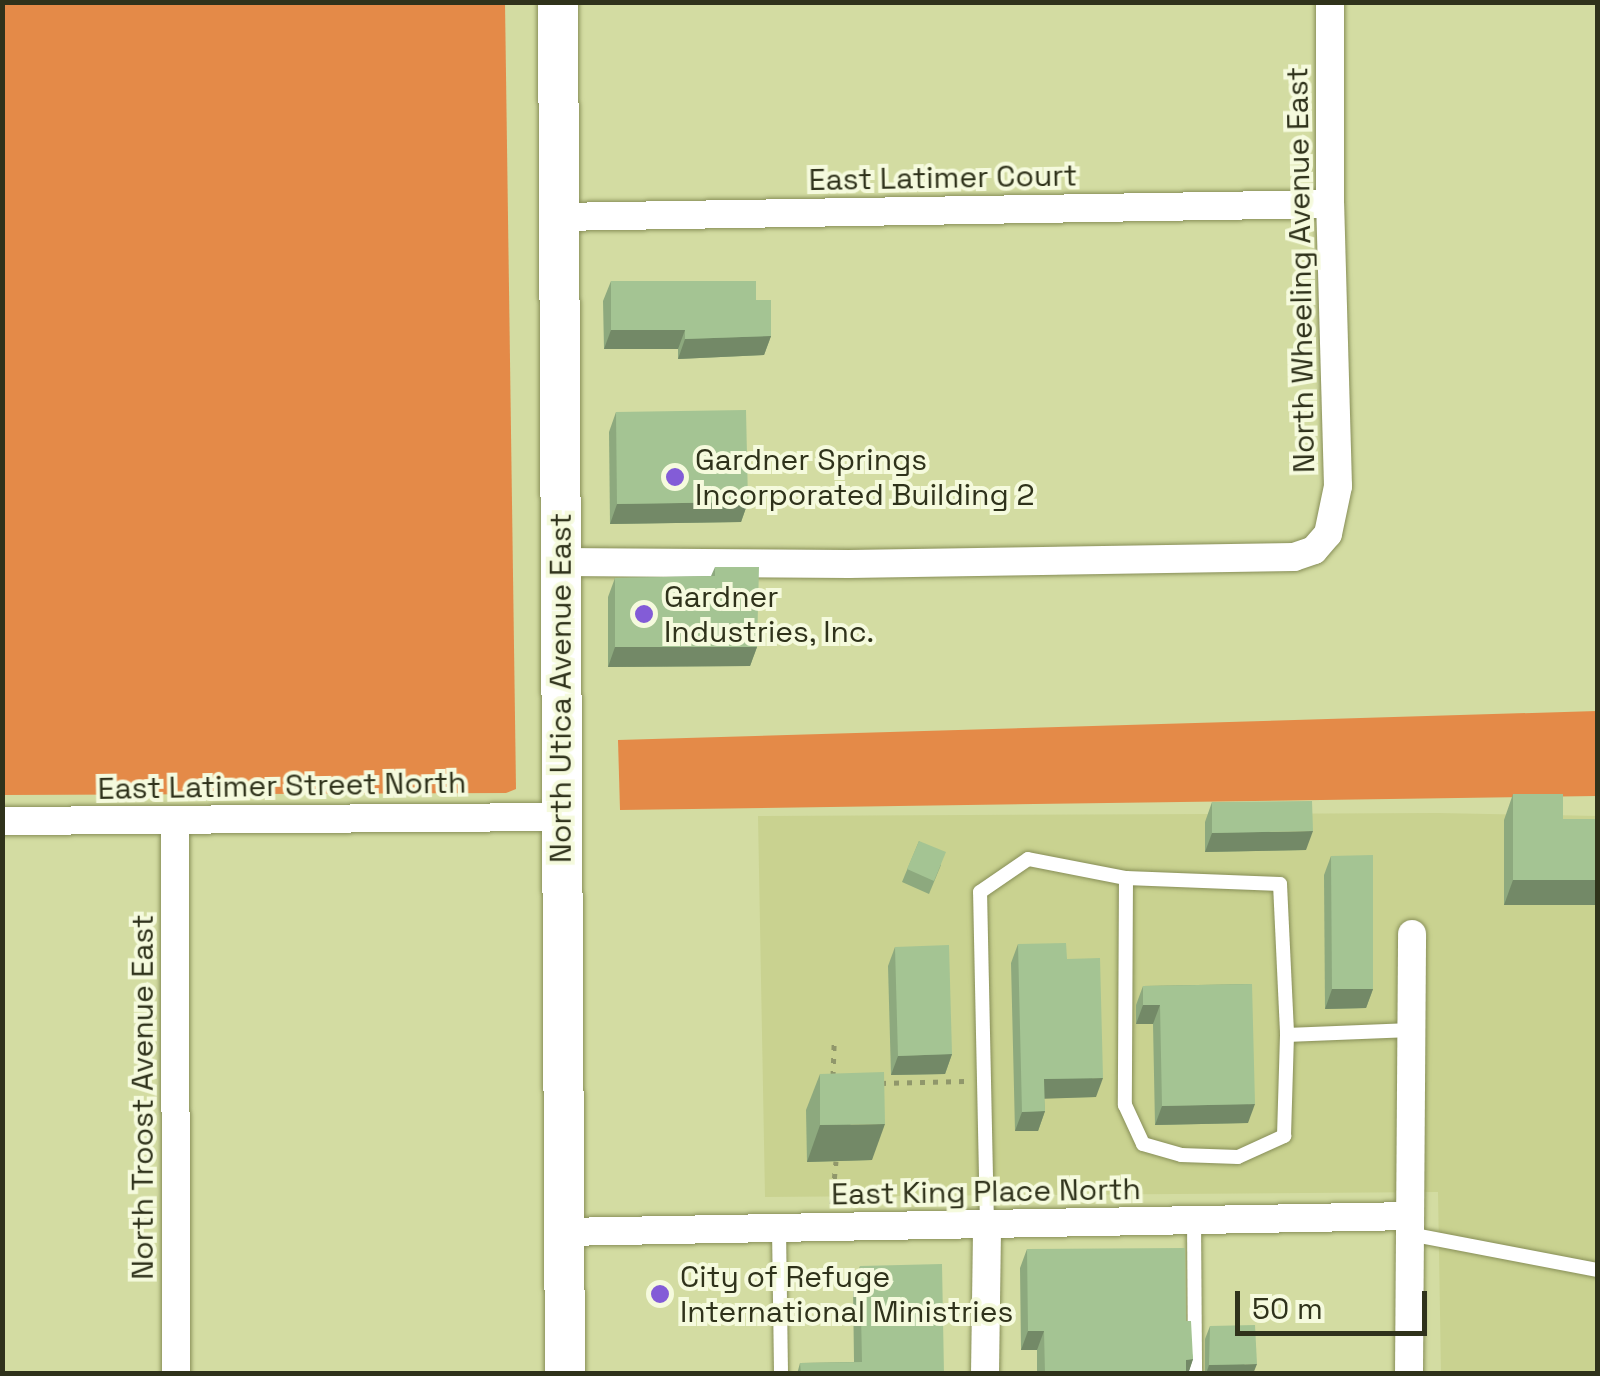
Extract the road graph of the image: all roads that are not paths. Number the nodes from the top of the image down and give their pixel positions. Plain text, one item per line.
1 (558, 2) edge
2 (1330, 2) edge
3 (1330, 204) junction
4 (558, 217) junction
5 (560, 562) junction
6 (561, 817) junction
7 (175, 820) junction
8 (2, 821) edge
9 (1126, 878) junction
10 (1412, 934) dead end
11 (1411, 1030) junction
12 (1287, 1035) junction
13 (1194, 1220) junction
14 (987, 1224) junction
15 (1409, 1225) junction
16 (779, 1229) junction
17 (563, 1232) junction
18 (1598, 1270) edge
19 (176, 1374) edge
20 (564, 1374) edge
21 (781, 1374) edge
22 (984, 1374) edge
23 (1194, 1374) edge
24 (1409, 1374) edge

1 - 4 main road, North Utica Avenue East
2 - 3 street, North Wheeling Avenue East
3 - 4 street, East Latimer Court
3 - 5 street, North Wheeling Avenue East
4 - 5 main road, North Utica Avenue East
5 - 6 main road, North Utica Avenue East
6 - 7 street, East Latimer Street North
6 - 17 main road, North Utica Avenue East
7 - 8 street, East Latimer Street North
7 - 19 street, North Troost Avenue East
9 - 12 lane
9 - 12 lane
9 - 14 lane
10 - 11 street
11 - 12 lane
11 - 15 street
13 - 14 street, East King Place North
13 - 15 street, East King Place North
13 - 23 lane
14 - 16 street, East King Place North
14 - 22 street
15 - 18 lane
15 - 24 street
16 - 17 street, East King Place North
16 - 21 lane
17 - 20 main road, North Utica Avenue East

